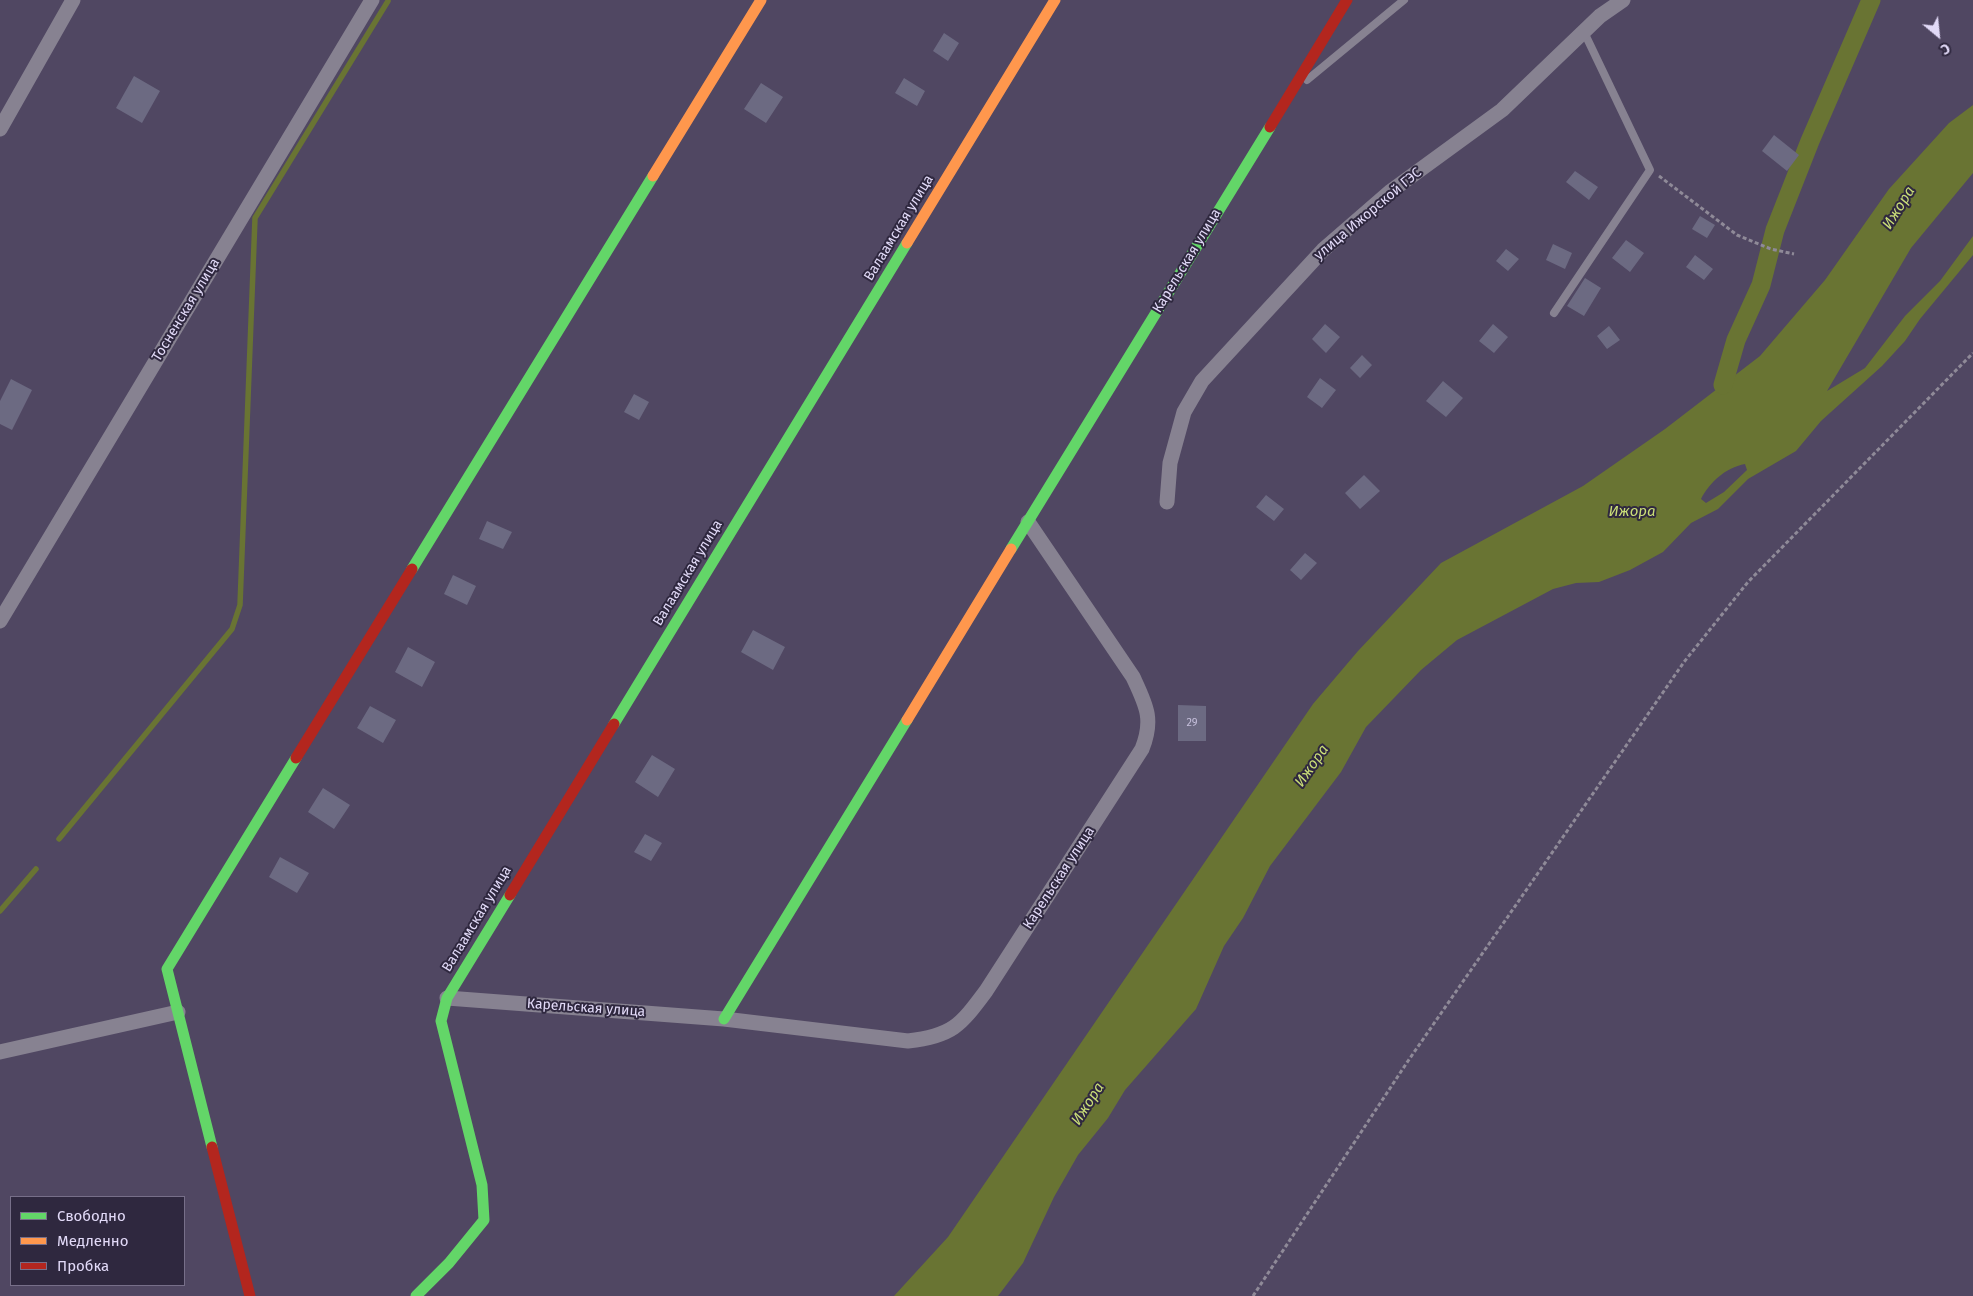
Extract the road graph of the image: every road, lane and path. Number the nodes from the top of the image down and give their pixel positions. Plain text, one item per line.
1 (73, 0) edge
2 (372, 0) edge
3 (761, 0) edge
4 (1055, 0) edge
5 (1347, 0) edge
6 (1404, 0) edge
7 (1623, 0) edge
8 (1584, 32) junction
9 (1291, 94) junction
10 (0, 129) edge
11 (1650, 170) junction
12 (1794, 254) dead end
13 (1554, 313) dead end
14 (1973, 353) edge
15 (1167, 502) dead end
16 (1028, 522) junction
17 (0, 621) edge
18 (447, 998) junction
19 (178, 1012) junction
20 (724, 1019) junction
21 (0, 1052) edge
22 (250, 1296) edge
23 (416, 1296) edge
24 (1253, 1296) edge

1 - 10 street
2 - 17 street, Тосненская улица
3 - 19 street
4 - 18 street, Валаамская улица
5 - 9 street, Карельская улица
6 - 9 lane
7 - 8 street, улица Ижорской ГЭС
8 - 11 lane
8 - 15 street, улица Ижорской ГЭС
9 - 16 street, Карельская улица
11 - 12 path
11 - 13 lane
14 - 24 path
16 - 20 street, Карельская улица
16 - 20 street, Карельская улица
18 - 20 street, Карельская улица
18 - 23 street, Валаамская улица
19 - 21 street
19 - 22 street

